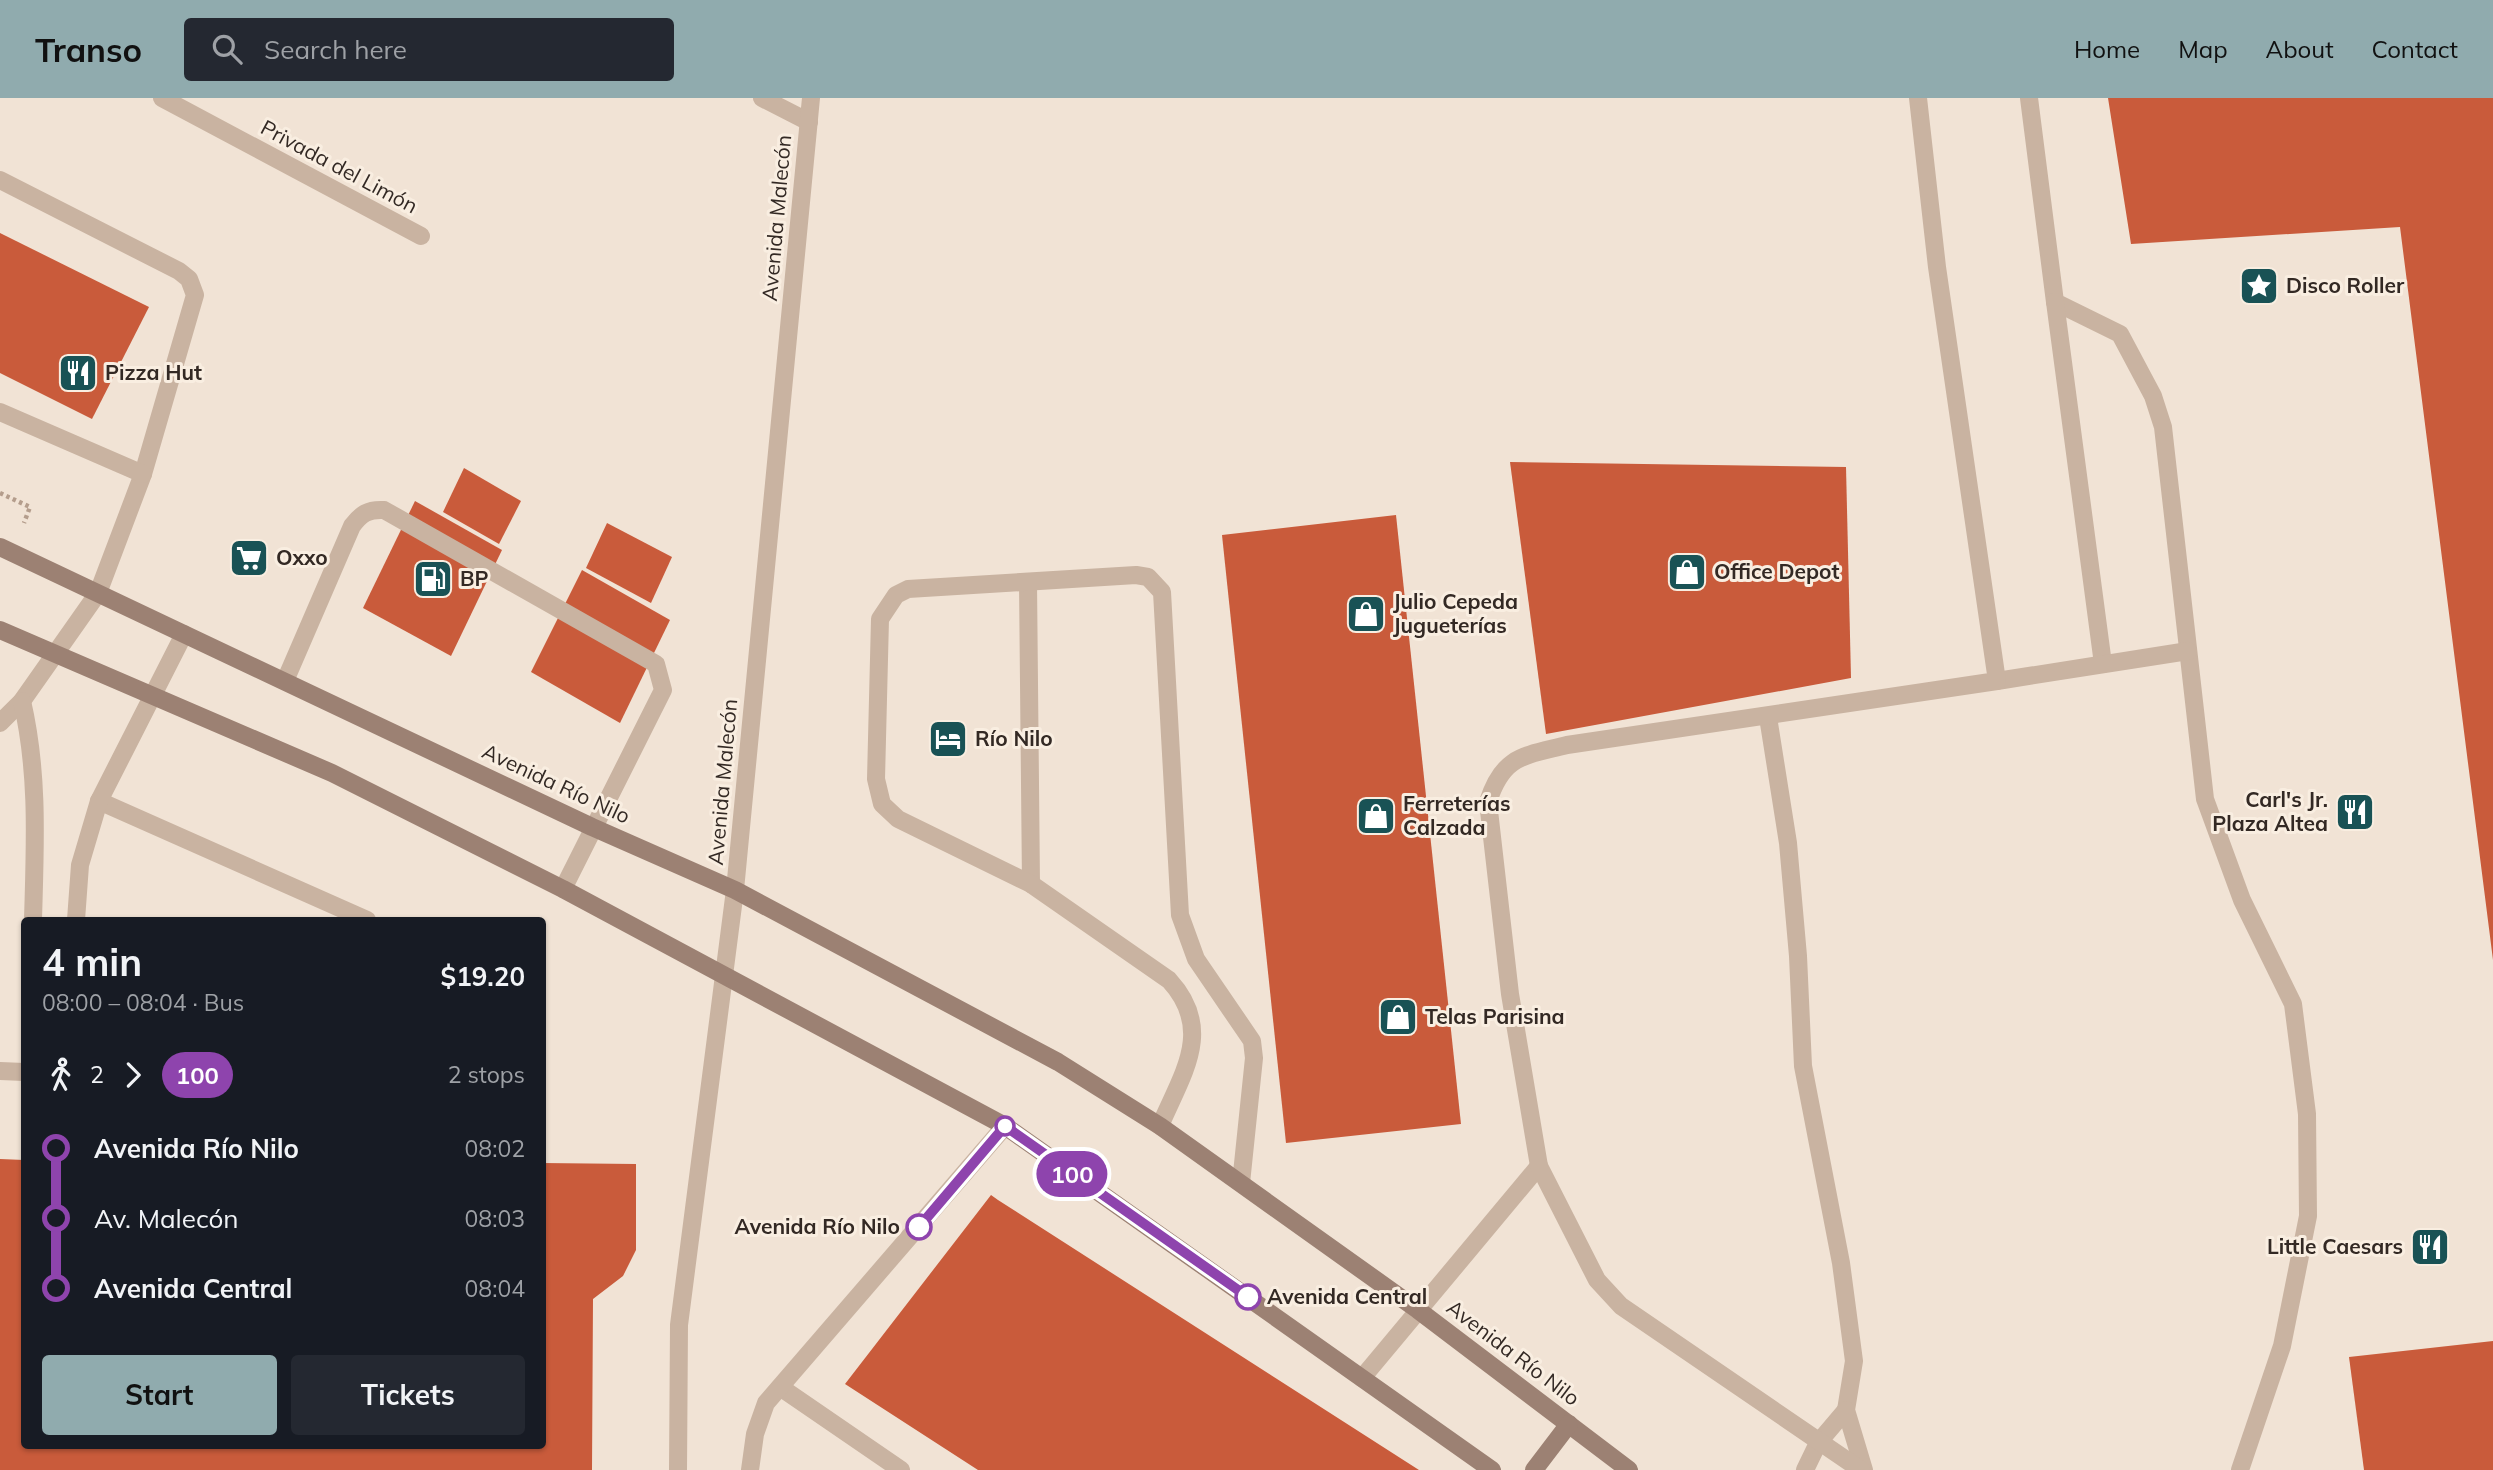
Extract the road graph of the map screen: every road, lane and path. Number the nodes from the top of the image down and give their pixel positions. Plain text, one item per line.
1 (162, 98) edge
2 (762, 98) edge
3 (811, 98) edge
4 (1918, 98) edge
5 (2029, 98) edge
6 (809, 122) junction
7 (0, 180) edge
8 (421, 236) dead end
9 (2055, 302) junction
10 (0, 412) edge
11 (143, 474) junction
12 (0, 493) edge
13 (30, 507) dead end
14 (0, 547) edge
15 (1028, 582) junction
16 (98, 593) junction
17 (0, 630) edge
18 (184, 634) junction
19 (2188, 651) junction
20 (58, 653) junction
21 (2103, 664) junction
22 (285, 681) junction
23 (1997, 681) junction
24 (152, 695) junction
25 (22, 701) junction
26 (1768, 717) junction
27 (0, 723) edge
28 (99, 801) junction
29 (592, 827) junction
30 (1031, 884) junction
31 (563, 889) junction
32 (736, 890) junction
33 (33, 917) edge
34 (76, 917) edge
35 (360, 917) edge
36 (725, 978) junction
37 (0, 1071) edge
38 (21, 1072) edge
39 (1005, 1126) junction
40 (1160, 1126) junction
41 (1539, 1166) junction
42 (1241, 1183) junction
43 (1418, 1310) junction
44 (1363, 1378) junction
45 (780, 1387) junction
46 (1846, 1409) junction
47 (1569, 1424) junction
48 (1818, 1443) junction
49 (678, 1470) edge
50 (750, 1470) edge
51 (901, 1470) edge
52 (1492, 1470) edge
53 (1534, 1470) edge
54 (1629, 1470) edge
55 (1805, 1470) edge
56 (1863, 1470) edge
57 (2239, 1470) edge

1 - 8 street, Privada del Limón
2 - 6 street
3 - 6 street, Avenida Malecón
4 - 23 street
5 - 9 street
6 - 32 street, Avenida Malecón
7 - 11 street
9 - 19 street
9 - 21 street
10 - 11 street
11 - 16 street
12 - 13 path
14 - 16 main road, Avenida Río Nilo
15 - 30 street
15 - 30 street
15 - 42 street
16 - 18 main road, Avenida Río Nilo
16 - 20 street
17 - 20 main road
18 - 22 main road, Avenida Río Nilo
18 - 24 street
19 - 21 street
19 - 57 street
20 - 24 main road
20 - 25 street
21 - 23 street
22 - 29 main road, Avenida Río Nilo
22 - 29 street
23 - 26 street
24 - 28 street
24 - 31 main road
25 - 27 street
25 - 33 street
26 - 41 street
26 - 46 street
28 - 34 street
28 - 35 street
29 - 31 street
29 - 32 main road, Avenida Río Nilo
30 - 40 street
31 - 36 main road
32 - 36 street, Avenida Malecón
32 - 40 main road, Avenida Río Nilo
36 - 39 main road
36 - 49 street, Avenida Malecón
37 - 38 street
39 - 44 main road
39 - 45 street
40 - 42 main road, Avenida Río Nilo
41 - 43 street
41 - 48 street
42 - 43 main road, Avenida Río Nilo
43 - 44 street
43 - 47 main road, Avenida Río Nilo
44 - 52 main road
45 - 50 street
45 - 51 street
46 - 48 street
46 - 56 street
47 - 53 main road
47 - 54 main road, Avenida Río Nilo
48 - 55 street
48 - 56 street

